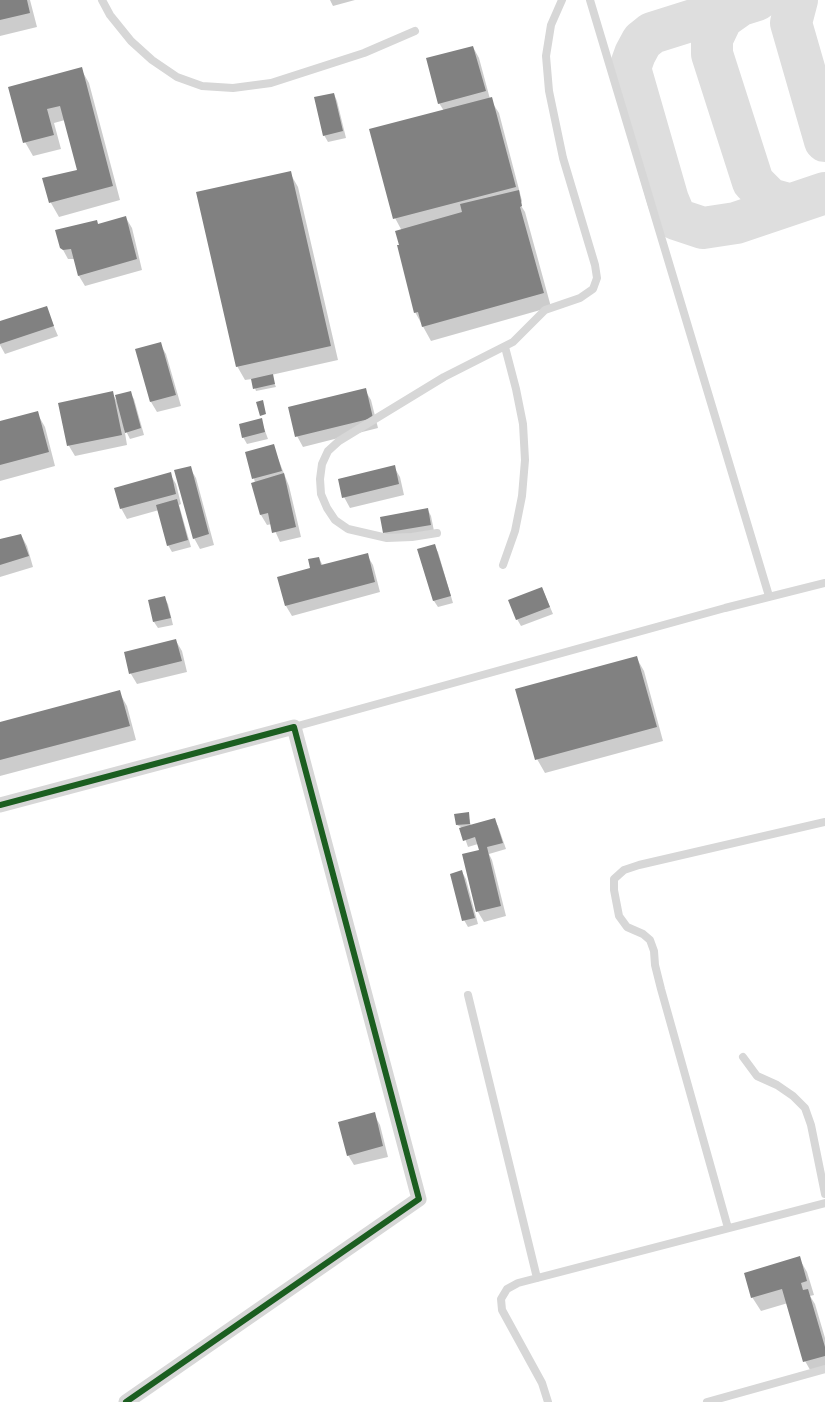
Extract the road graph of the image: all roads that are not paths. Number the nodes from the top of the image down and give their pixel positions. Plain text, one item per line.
1 (102, 0) edge
2 (562, 0) edge
3 (591, 0) edge
4 (415, 31) dead end
5 (505, 346) junction
6 (436, 532) dead end
7 (503, 565) dead end
8 (825, 583) edge
9 (769, 596) junction
10 (294, 727) junction
11 (0, 805) edge
12 (825, 822) edge
13 (468, 995) dead end
14 (743, 1057) dead end
15 (825, 1194) edge
16 (825, 1203) edge
17 (728, 1228) junction
18 (537, 1278) junction
19 (825, 1369) edge
20 (126, 1402) edge
21 (548, 1402) edge
22 (707, 1402) edge

1 - 4 lane
2 - 5 lane
3 - 9 lane
5 - 6 lane
5 - 7 lane
8 - 9 lane
9 - 10 lane
10 - 11 street
10 - 20 street
12 - 17 lane
13 - 18 lane
14 - 15 lane
16 - 17 lane
17 - 18 lane
18 - 21 lane
19 - 22 lane

